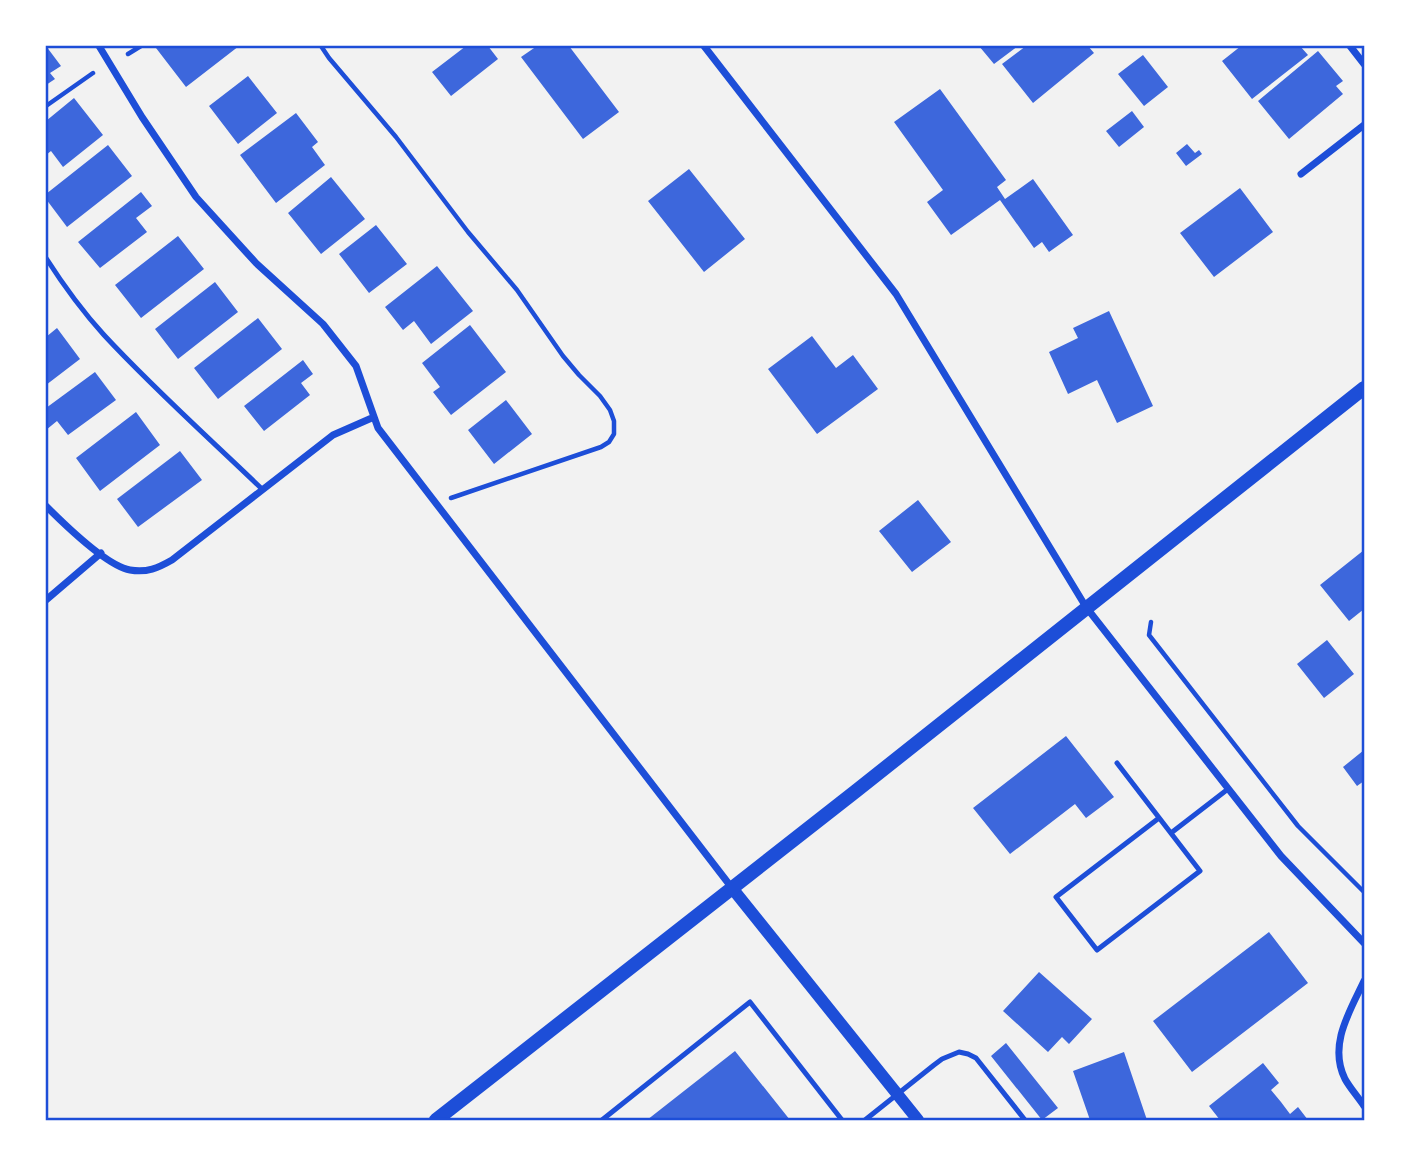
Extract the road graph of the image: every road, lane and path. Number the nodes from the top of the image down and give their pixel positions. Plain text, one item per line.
1 (99, 46) edge
2 (141, 46) edge
3 (321, 46) edge
4 (704, 46) edge
5 (1350, 46) edge
6 (128, 54) dead end
7 (1364, 64) edge
8 (93, 73) dead end
9 (46, 106) edge
10 (1364, 125) edge
11 (1301, 174) dead end
12 (46, 258) edge
13 (1364, 388) edge
14 (374, 417) junction
15 (262, 489) junction
16 (436, 504) junction
17 (46, 506) edge
18 (101, 553) junction
19 (46, 600) edge
20 (1086, 607) junction
21 (1152, 622) dead end
22 (1117, 762) dead end
23 (1228, 789) junction
24 (1159, 818) junction
25 (1171, 833) junction
26 (732, 888) junction
27 (1364, 892) edge
28 (1364, 943) edge
29 (1364, 981) edge
30 (898, 1095) junction
31 (1364, 1106) edge
32 (436, 1121) edge
33 (602, 1121) edge
34 (842, 1121) edge
35 (865, 1121) edge
36 (918, 1121) edge
37 (1025, 1121) edge

1 - 14 street
2 - 6 path
3 - 16 path
4 - 20 street
5 - 7 street
8 - 9 path
10 - 11 street
12 - 15 lane
13 - 20 main road
14 - 15 street
14 - 16 street
15 - 18 street
16 - 26 street
17 - 18 street
18 - 19 street
20 - 23 street
20 - 26 main road
21 - 27 path
22 - 24 lane
23 - 25 lane
23 - 28 street
24 - 25 lane
24 - 25 lane
26 - 30 street
26 - 32 main road
29 - 31 street
30 - 35 lane
30 - 36 street
30 - 37 lane
33 - 34 lane

